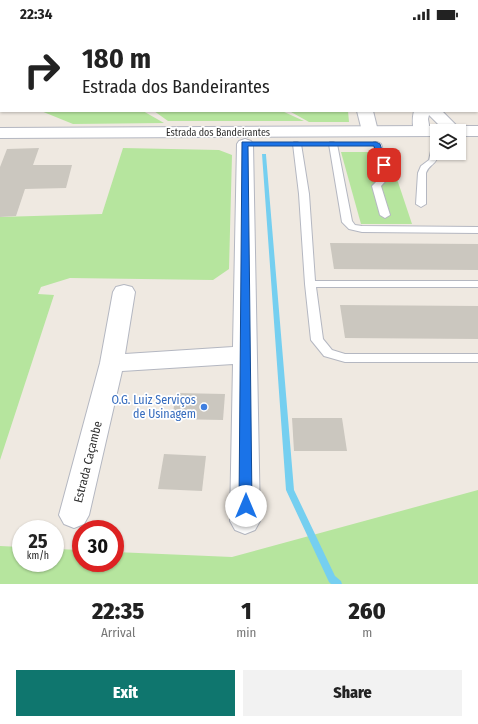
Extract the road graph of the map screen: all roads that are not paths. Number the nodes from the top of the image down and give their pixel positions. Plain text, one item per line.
1 (365, 112) edge
2 (422, 112) edge
3 (434, 112) edge
4 (447, 124) edge
5 (466, 131) edge
6 (478, 131) edge
7 (0, 133) edge
8 (430, 133) edge
9 (430, 137) edge
10 (373, 138) junction
11 (466, 143) edge
12 (478, 143) edge
13 (0, 144) edge
14 (245, 144) junction
15 (297, 144) junction
16 (333, 144) junction
17 (433, 160) edge
18 (421, 204) dead end
19 (385, 215) dead end
20 (478, 230) edge
21 (310, 284) junction
22 (478, 284) edge
23 (124, 292) dead end
24 (245, 355) junction
25 (478, 358) edge
26 (112, 363) junction
27 (74, 514) dead end
28 (246, 521) dead end

1 - 10 street
2 - 8 street
3 - 4 street
5 - 6 street
7 - 10 street, Estrada dos Bandeirantes
9 - 10 street, Estrada dos Bandeirantes
10 - 16 street, Estrada dos Bandeirantes
10 - 19 lane
11 - 12 street
13 - 14 street, Estrada dos Bandeirantes
14 - 15 street, Estrada dos Bandeirantes
14 - 24 street
15 - 16 street, Estrada dos Bandeirantes
15 - 21 lane
16 - 20 lane
17 - 18 lane
21 - 22 lane
21 - 25 lane
23 - 26 street, Estrada Caçambe
24 - 26 street
24 - 28 street
26 - 27 street, Estrada Caçambe

